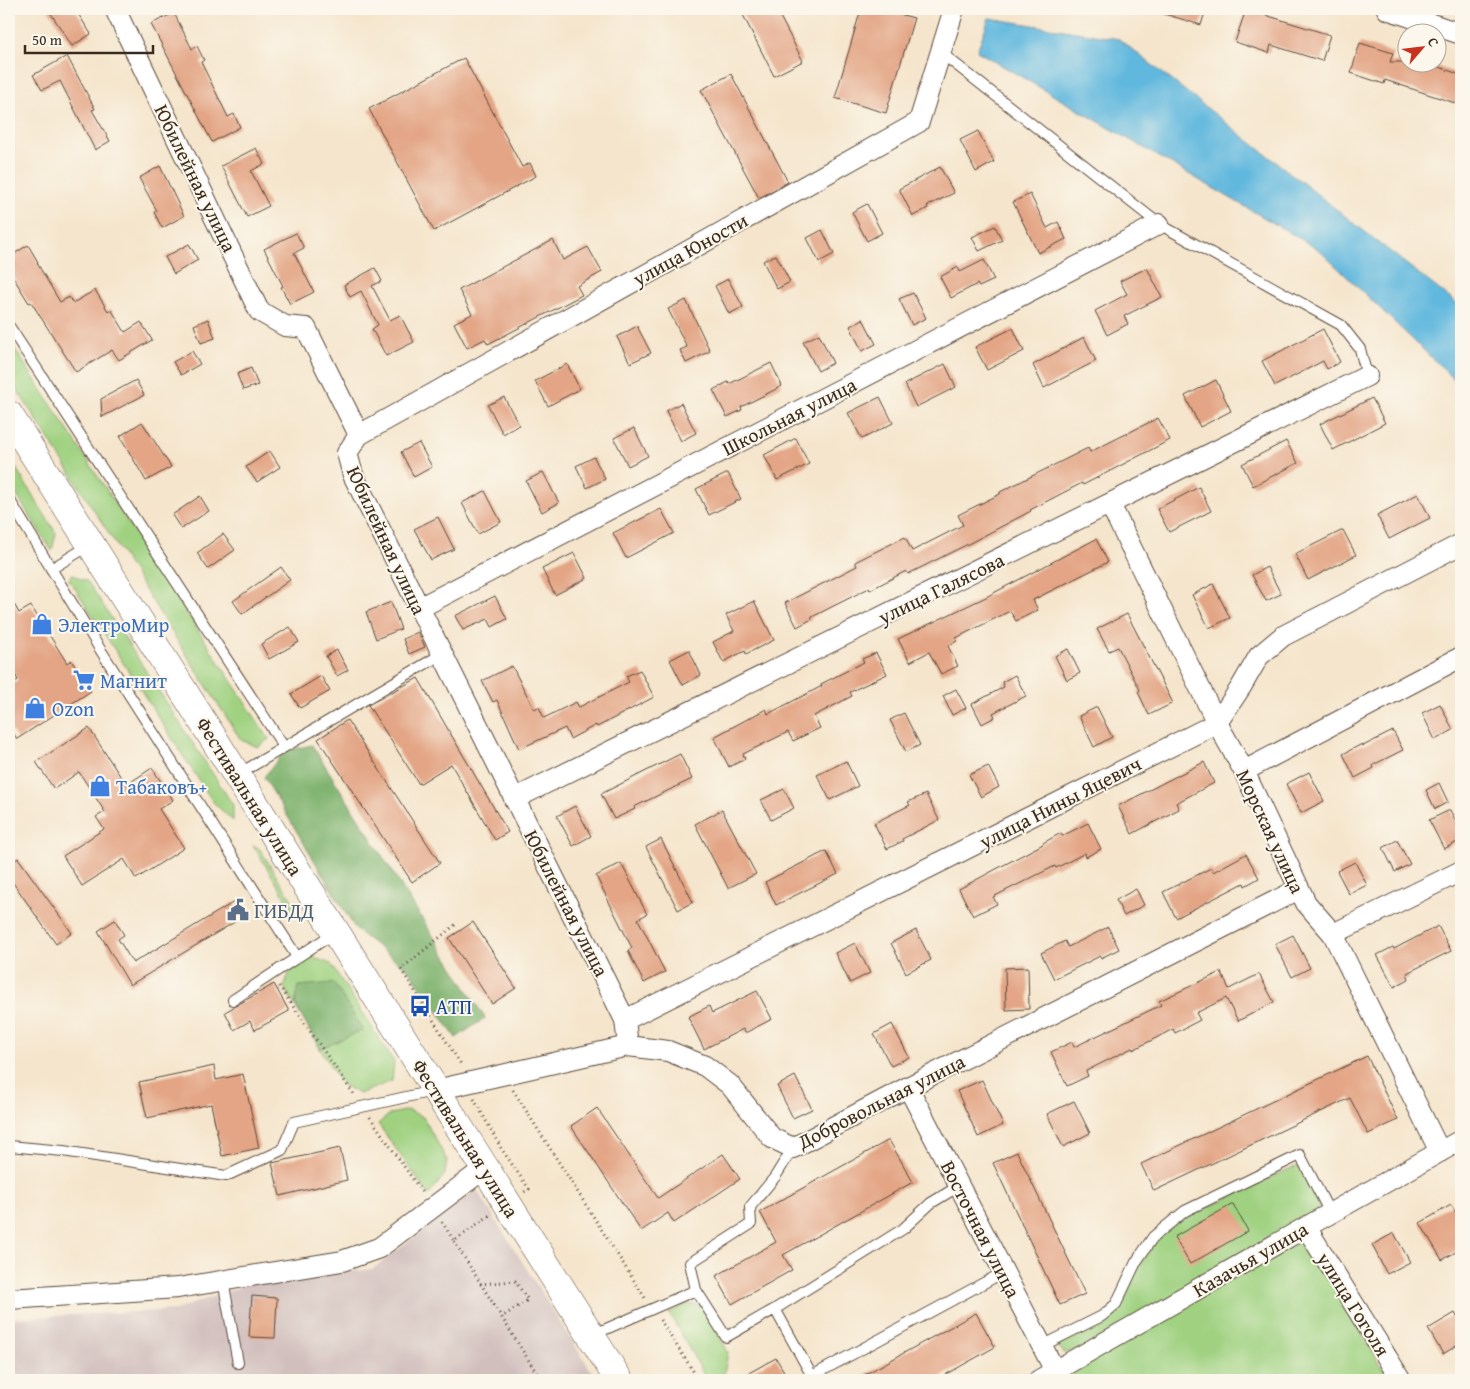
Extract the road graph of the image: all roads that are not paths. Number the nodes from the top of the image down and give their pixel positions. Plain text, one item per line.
1 (115, 9) edge
2 (954, 9) edge
3 (1387, 9) edge
4 (1461, 34) edge
5 (940, 52) junction
6 (1159, 224) junction
7 (9, 326) edge
8 (1367, 376) joint
9 (9, 415) edge
10 (359, 435) junction
11 (9, 499) edge
12 (1110, 504) junction
13 (90, 544) junction
14 (1461, 544) edge
15 (52, 569) junction
16 (419, 608) junction
17 (442, 654) junction
18 (1461, 657) edge
19 (1217, 723) junction
20 (284, 747) junction
21 (1244, 771) junction
22 (236, 775) junction
23 (514, 798) junction
24 (1461, 871) edge
25 (1299, 889) junction
26 (336, 932) junction
27 (1333, 934) junction
28 (297, 957) junction
29 (233, 1000) dead end
30 (625, 1020) junction
31 (628, 1046) junction
32 (908, 1087) junction
33 (436, 1090) junction
34 (1461, 1140) edge
35 (9, 1146) edge
36 (793, 1148) junction
37 (1440, 1152) junction
38 (485, 1168) junction
39 (959, 1186) junction
40 (1330, 1213) junction
41 (1306, 1227) junction
42 (1004, 1272) junction
43 (223, 1280) junction
44 (696, 1290) junction
45 (9, 1299) edge
46 (775, 1309) junction
47 (591, 1336) junction
48 (1042, 1346) junction
49 (238, 1363) dead end
50 (1047, 1376) edge
51 (619, 1380) edge
52 (1401, 1380) edge

1 - 10 street, Юбилейная улица
2 - 5 street, улица Юности
3 - 4 street
5 - 6 lane
5 - 10 street, улица Юности
6 - 8 lane
6 - 16 street, Школьная улица
7 - 20 lane
8 - 12 street, улица Галясова
9 - 13 main road, Фестивальная улица
10 - 16 street, Юбилейная улица
11 - 15 lane
12 - 19 street, Морская улица
12 - 23 street, улица Галясова
13 - 15 lane
13 - 22 main road, Фестивальная улица
14 - 19 street, улица Нины Яцевич
15 - 28 lane
16 - 17 street, Юбилейная улица
17 - 20 lane
17 - 23 street, Юбилейная улица
18 - 21 street
19 - 21 street, Морская улица
19 - 30 street, улица Нины Яцевич
20 - 22 lane
21 - 25 street, Морская улица
22 - 26 main road, Фестивальная улица
23 - 30 street, Юбилейная улица
24 - 27 street
25 - 27 street, Морская улица
25 - 32 street, Добровольная улица
26 - 28 lane
26 - 33 main road, Фестивальная улица
27 - 37 street, Морская улица
28 - 29 lane
30 - 31 street, Юбилейная улица
31 - 33 street, Добровольная улица
31 - 36 street, Добровольная улица
32 - 36 street, Добровольная улица
32 - 39 street, Восточная улица
33 - 35 lane
33 - 38 main road, Фестивальная улица
34 - 37 street, Казачья улица
36 - 44 lane
37 - 40 street, Казачья улица
38 - 43 street
38 - 47 main road, Фестивальная улица
39 - 42 street, Восточная улица
39 - 46 lane
40 - 41 street, Казачья улица
40 - 48 lane
41 - 50 street, Казачья улица
41 - 52 street, улица Гоголя
42 - 46 lane
42 - 48 street, Восточная улица
43 - 45 street
43 - 49 lane
44 - 46 lane
44 - 47 lane
47 - 51 main road, Фестивальная улица
48 - 50 street, Восточная улица

